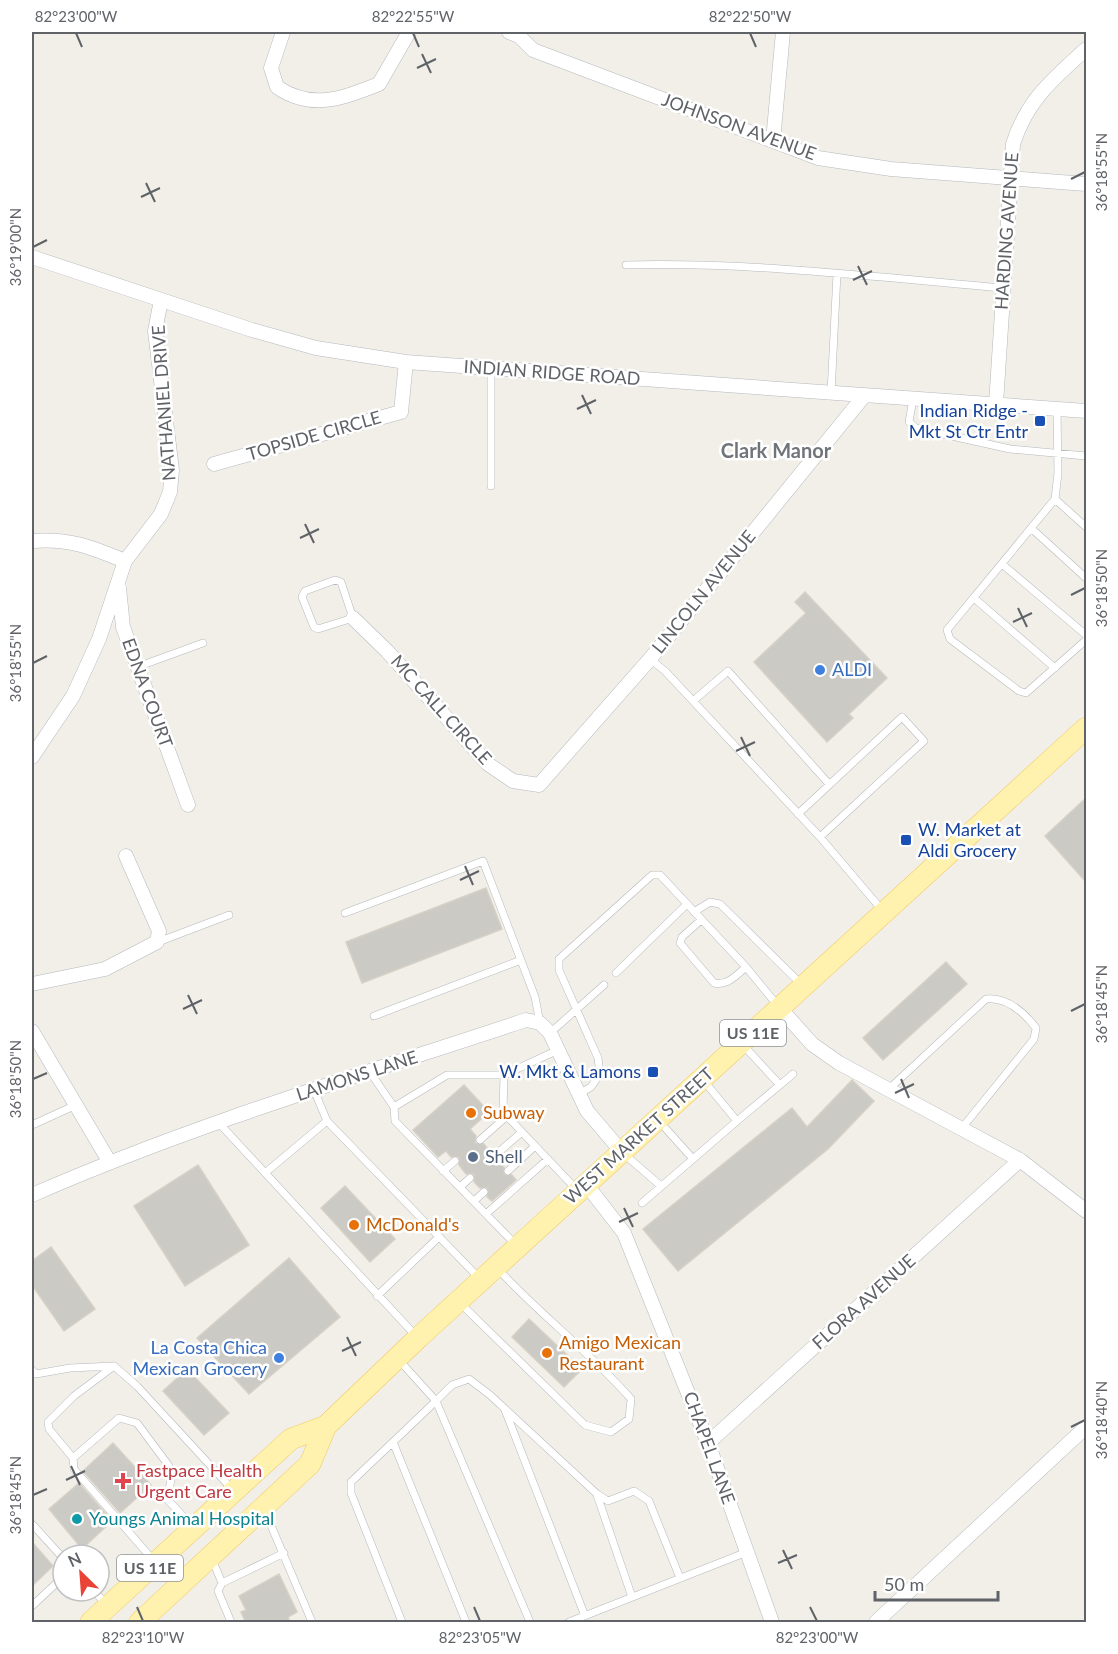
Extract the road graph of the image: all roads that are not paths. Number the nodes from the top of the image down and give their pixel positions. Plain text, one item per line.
1 (283, 32) edge
2 (409, 32) edge
3 (509, 32) edge
4 (783, 32) edge
5 (1086, 49) edge
6 (773, 141) junction
7 (1008, 179) junction
8 (1086, 184) edge
9 (32, 257) edge
10 (626, 265) dead end
11 (837, 274) junction
12 (1003, 288) junction
13 (160, 300) junction
14 (406, 362) junction
15 (491, 368) junction
16 (831, 393) junction
17 (864, 396) junction
18 (913, 399) junction
19 (996, 404) junction
20 (1058, 409) junction
21 (1086, 411) edge
22 (1056, 455) junction
23 (1086, 456) edge
24 (214, 464) dead end
25 (491, 486) dead end
26 (1055, 499) junction
27 (1086, 527) edge
28 (1031, 528) junction
29 (32, 541) edge
30 (125, 561) junction
31 (1002, 564) junction
32 (1086, 578) edge
33 (118, 579) junction
34 (974, 598) junction
35 (353, 618) junction
36 (1086, 635) edge
37 (1086, 640) edge
38 (203, 643) dead end
39 (650, 659) junction
40 (137, 667) junction
41 (1055, 668) junction
42 (693, 701) junction
43 (1086, 728) edge
44 (32, 756) edge
45 (829, 784) junction
46 (539, 785) joint
47 (188, 806) dead end
48 (798, 814) junction
49 (820, 837) junction
50 (126, 856) dead end
51 (686, 905) junction
52 (694, 912) junction
53 (345, 913) dead end
54 (885, 913) junction
55 (229, 915) dead end
56 (701, 920) junction
57 (157, 942) junction
58 (521, 960) junction
59 (746, 967) junction
60 (616, 973) dead end
61 (32, 984) edge
62 (604, 985) dead end
63 (803, 987) junction
64 (780, 1008) junction
65 (577, 1010) junction
66 (375, 1016) dead end
67 (540, 1023) junction
68 (32, 1031) edge
69 (550, 1033) junction
70 (741, 1043) junction
71 (558, 1050) junction
72 (370, 1072) junction
73 (793, 1074) dead end
74 (504, 1075) junction
75 (702, 1079) junction
76 (780, 1085) junction
77 (890, 1089) junction
78 (314, 1090) junction
79 (579, 1094) junction
80 (76, 1105) junction
81 (394, 1107) junction
82 (507, 1116) junction
83 (657, 1119) junction
84 (737, 1121) junction
85 (218, 1122) junction
86 (327, 1122) junction
87 (32, 1125) edge
88 (962, 1128) junction
89 (522, 1132) junction
90 (480, 1140) dead end
91 (536, 1146) junction
92 (622, 1152) junction
93 (494, 1156) dead end
94 (548, 1159) junction
95 (693, 1159) junction
96 (1020, 1160) junction
97 (110, 1161) junction
98 (455, 1161) dead end
99 (444, 1171) junction
100 (508, 1171) dead end
101 (265, 1173) junction
102 (470, 1178) dead end
103 (661, 1186) junction
104 (460, 1187) junction
105 (583, 1188) junction
106 (484, 1192) dead end
107 (32, 1195) edge
108 (474, 1201) junction
109 (642, 1203) dead end
110 (1086, 1211) edge
111 (486, 1214) junction
112 (439, 1238) junction
113 (518, 1246) junction
114 (489, 1273) junction
115 (377, 1296) junction
116 (458, 1301) junction
117 (418, 1338) junction
118 (398, 1358) junction
119 (114, 1366) junction
120 (32, 1370) edge
121 (436, 1401) junction
122 (504, 1408) junction
123 (326, 1426) junction
124 (1086, 1427) edge
125 (393, 1442) junction
126 (708, 1443) junction
127 (73, 1458) junction
128 (234, 1491) junction
129 (597, 1494) junction
130 (264, 1509) junction
131 (32, 1524) edge
132 (194, 1528) junction
133 (51, 1545) edge
134 (747, 1552) junction
135 (284, 1553) junction
136 (211, 1557) junction
137 (156, 1563) junction
138 (680, 1578) junction
139 (222, 1583) junction
140 (51, 1588) edge
141 (632, 1597) junction
142 (104, 1603) edge
143 (32, 1606) edge
144 (108, 1607) junction
145 (585, 1616) junction
146 (147, 1620) edge
147 (91, 1623) edge
148 (231, 1623) edge
149 (312, 1623) edge
150 (402, 1623) edge
151 (466, 1623) edge
152 (530, 1623) edge
153 (569, 1623) edge
154 (772, 1623) edge
155 (876, 1623) edge

1 - 2 street
3 - 6 street, JOHNSON AVENUE
4 - 6 street
5 - 7 street, HARDING AVENUE
6 - 7 street, JOHNSON AVENUE
7 - 8 street, JOHNSON AVENUE
7 - 12 street, HARDING AVENUE
9 - 13 street, INDIAN RIDGE ROAD
10 - 11 lane
11 - 12 lane
11 - 16 lane
12 - 19 street, HARDING AVENUE
13 - 14 street, INDIAN RIDGE ROAD
13 - 30 street, NATHANIEL DRIVE
14 - 15 street, INDIAN RIDGE ROAD
14 - 24 street, TOPSIDE CIRCLE
15 - 16 street, INDIAN RIDGE ROAD
15 - 25 lane
16 - 17 street, INDIAN RIDGE ROAD
17 - 18 street, INDIAN RIDGE ROAD
17 - 39 street, LINCOLN AVENUE
18 - 19 street, INDIAN RIDGE ROAD
18 - 22 lane
19 - 20 street, INDIAN RIDGE ROAD
20 - 21 street, INDIAN RIDGE ROAD
20 - 22 lane
22 - 23 lane
22 - 26 lane
26 - 27 lane
26 - 28 lane
28 - 31 lane
28 - 32 lane
29 - 30 street
30 - 33 street, NATHANIEL DRIVE
31 - 34 lane
31 - 36 lane
33 - 40 street, EDNA COURT
33 - 44 street, NATHANIEL DRIVE
34 - 41 lane
34 - 41 lane
35 - 35 lane
35 - 46 street, MC CALL CIRCLE
37 - 41 lane
38 - 40 lane
39 - 42 lane
39 - 46 street, LINCOLN AVENUE
40 - 47 street, EDNA COURT
42 - 45 lane
42 - 48 lane
43 - 54 main road, WEST MARKET STREET / US 11E
45 - 48 lane
45 - 49 lane
48 - 49 lane
49 - 54 lane
50 - 57 street
51 - 52 lane
51 - 60 lane
51 - 65 lane
52 - 56 lane
52 - 63 lane
53 - 58 lane
54 - 63 main road, WEST MARKET STREET / US 11E
55 - 57 lane
56 - 59 lane
56 - 59 lane
57 - 61 street
58 - 66 lane
58 - 67 lane
59 - 64 lane
62 - 65 lane
63 - 64 main road, WEST MARKET STREET / US 11E
64 - 70 main road, WEST MARKET STREET / US 11E
64 - 77 street
65 - 69 lane
65 - 79 lane
67 - 69 street
67 - 72 street, LAMONS LANE
68 - 80 street
69 - 71 street
70 - 75 main road, WEST MARKET STREET / US 11E
70 - 76 lane
71 - 74 lane
71 - 79 street
72 - 78 street, LAMONS LANE
72 - 81 lane
73 - 76 lane
74 - 81 lane
74 - 82 lane
75 - 83 main road, WEST MARKET STREET / US 11E
75 - 84 lane
76 - 84 lane
77 - 88 street
77 - 88 lane
78 - 85 street, LAMONS LANE
78 - 86 lane
79 - 92 street
80 - 87 lane
80 - 97 street
81 - 99 lane
82 - 89 lane
82 - 90 lane
83 - 92 main road, WEST MARKET STREET / US 11E
83 - 95 lane
84 - 95 lane
85 - 97 street, LAMONS LANE
85 - 101 lane
86 - 101 lane
86 - 112 lane
88 - 96 street
89 - 91 lane
89 - 93 lane
91 - 94 lane
91 - 100 lane
92 - 103 lane
92 - 105 main road, WEST MARKET STREET / US 11E
94 - 105 lane
94 - 111 lane
95 - 103 lane
96 - 110 street
96 - 126 street, FLORA AVENUE
97 - 107 street, LAMONS LANE
98 - 99 lane
99 - 104 lane
101 - 115 lane
102 - 104 lane
103 - 109 lane
104 - 108 lane
105 - 113 main road, WEST MARKET STREET / US 11E
105 - 126 street, CHAPEL LANE
106 - 108 lane
108 - 111 lane
111 - 113 lane
112 - 114 lane
112 - 115 lane
113 - 114 main road, WEST MARKET STREET / US 11E
114 - 116 main road, WEST MARKET STREET / US 11E
114 - 116 lane
115 - 117 lane
116 - 117 main road, WEST MARKET STREET / US 11E
117 - 118 main road, WEST MARKET STREET / US 11E
118 - 121 lane
118 - 123 main road, WEST MARKET STREET / US 11E
119 - 120 lane
119 - 127 lane
119 - 128 lane
121 - 122 lane
121 - 125 lane
121 - 152 lane
122 - 129 lane
122 - 145 lane
123 - 128 main road, WEST MARKET STREET / US 11E
123 - 130 main road, WEST MARKET STREET / US 11E
124 - 155 street
125 - 150 lane
125 - 151 lane
126 - 134 street, CHAPEL LANE
127 - 132 lane
127 - 137 lane
128 - 132 main road, WEST MARKET STREET / US 11E
129 - 138 lane
129 - 141 lane
130 - 135 lane
130 - 136 main road, WEST MARKET STREET / US 11E
131 - 133 lane
132 - 137 main road, WEST MARKET STREET / US 11E
134 - 138 lane
134 - 154 street, CHAPEL LANE
135 - 139 lane
135 - 149 lane
136 - 139 lane
136 - 146 main road, WEST MARKET STREET / US 11E
137 - 144 main road, WEST MARKET STREET / US 11E
138 - 141 lane
139 - 148 lane
140 - 143 lane
141 - 145 lane
142 - 144 lane
144 - 147 main road, WEST MARKET STREET / US 11E
145 - 153 lane

